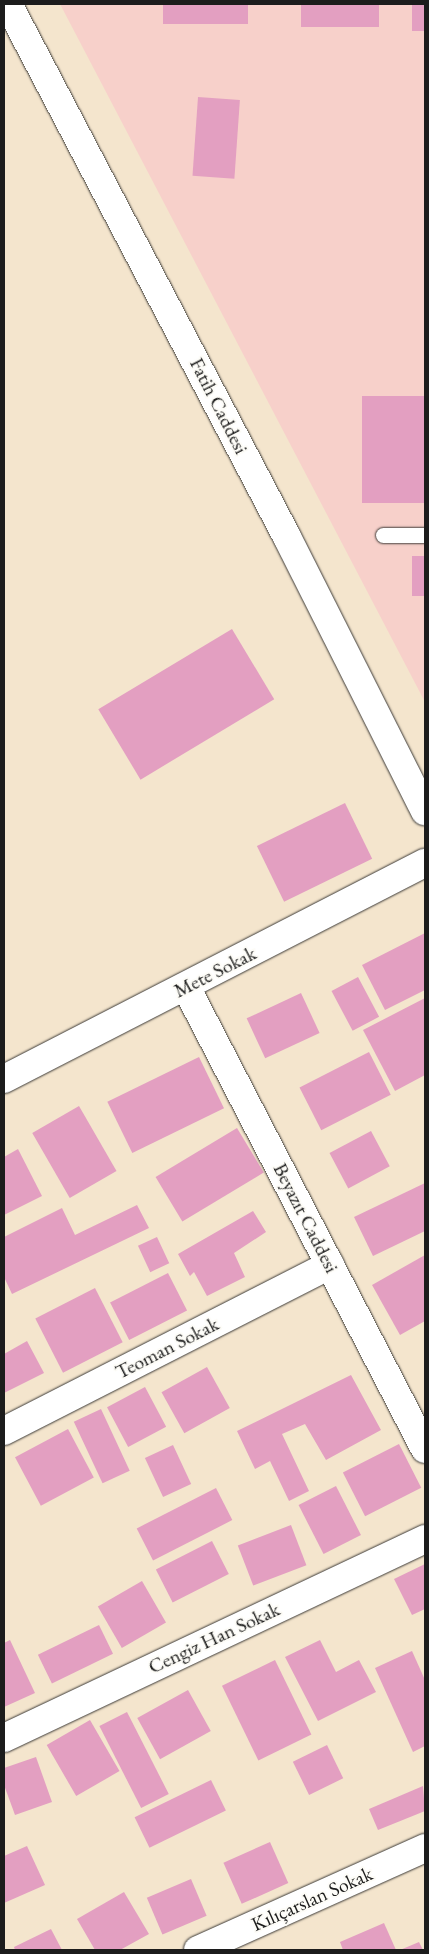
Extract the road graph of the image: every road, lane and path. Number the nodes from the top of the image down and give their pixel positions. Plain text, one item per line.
1 (8, 4) edge
2 (383, 535) dead end
3 (425, 535) edge
4 (425, 811) edge
5 (425, 863) edge
6 (186, 987) junction
7 (4, 1079) edge
8 (330, 1266) junction
9 (4, 1431) edge
10 (425, 1449) edge
11 (425, 1538) edge
12 (4, 1738) edge
13 (425, 1848) edge
14 (198, 1950) edge

1 - 4 street, Fatih Caddesi
2 - 3 lane
5 - 6 street, Mete Sokak
6 - 7 street, Mete Sokak
6 - 8 street, Beyazıt Caddesi
8 - 9 street, Teoman Sokak
8 - 10 street, Beyazıt Caddesi
11 - 12 street, Cengiz Han Sokak
13 - 14 street, Kılıçarslan Sokak

